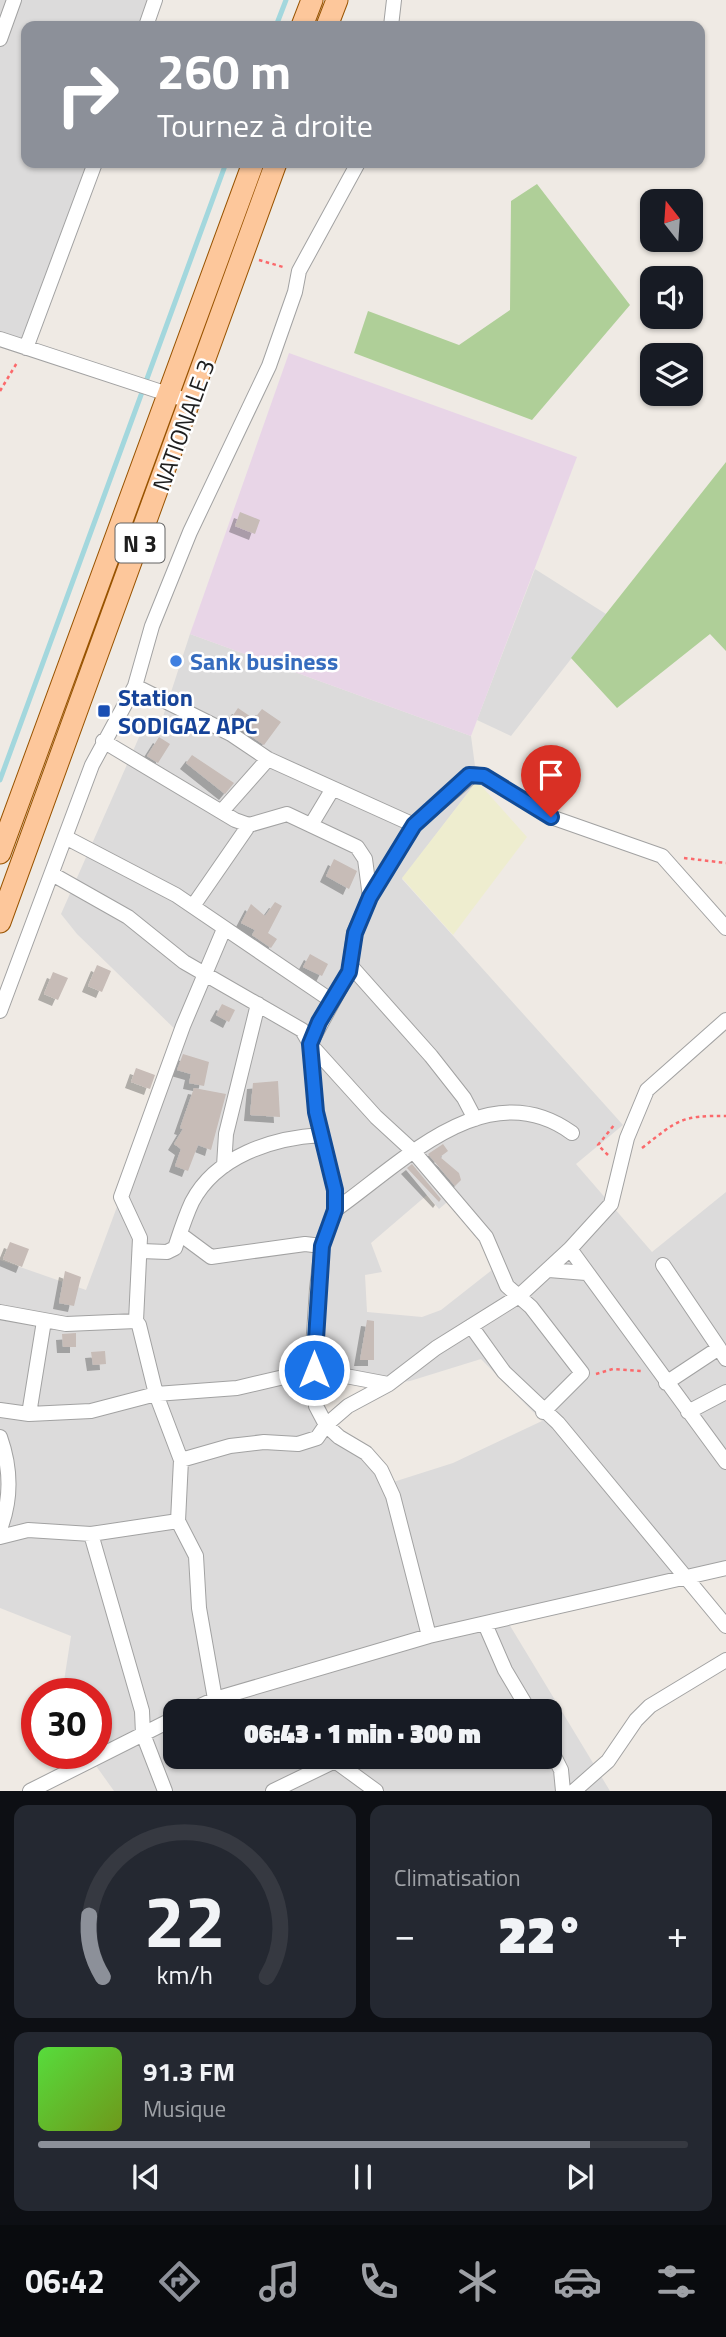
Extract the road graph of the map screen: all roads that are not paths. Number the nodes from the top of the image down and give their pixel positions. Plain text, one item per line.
1 (14, 0) edge
2 (155, 0) edge
3 (312, 0) edge
4 (337, 0) edge
5 (394, 0) edge
6 (148, 21) edge
7 (304, 21) edge
8 (329, 21) edge
9 (392, 21) edge
10 (0, 39) edge
11 (93, 168) edge
12 (251, 168) edge
13 (274, 168) edge
14 (355, 168) edge
15 (0, 340) edge
16 (26, 348) junction
17 (169, 395) junction
18 (192, 402) junction
19 (135, 686) junction
20 (103, 741) junction
21 (268, 759) junction
22 (332, 790) junction
23 (222, 811) junction
24 (249, 825) junction
25 (311, 825) junction
26 (414, 825) junction
27 (65, 837) junction
28 (0, 853) edge
29 (52, 874) junction
30 (370, 897) junction
31 (193, 906) junction
32 (0, 922) edge
33 (726, 928) edge
34 (224, 929) junction
35 (351, 965) junction
36 (207, 975) junction
37 (332, 1002) junction
38 (258, 1004) junction
39 (0, 1011) edge
40 (726, 1020) edge
41 (310, 1044) junction
42 (475, 1119) junction
43 (572, 1133) dead end
44 (321, 1135) junction
45 (413, 1151) junction
46 (224, 1166) junction
47 (335, 1210) junction
48 (180, 1234) junction
49 (322, 1246) junction
50 (570, 1249) junction
51 (141, 1251) junction
52 (663, 1265) dead end
53 (549, 1270) junction
54 (586, 1273) junction
55 (519, 1296) junction
56 (0, 1312) edge
57 (44, 1321) junction
58 (136, 1321) junction
59 (471, 1326) junction
60 (723, 1354) edge
61 (314, 1370) junction
62 (666, 1383) junction
63 (389, 1384) junction
64 (726, 1392) edge
65 (156, 1395) junction
66 (0, 1410) edge
67 (544, 1412) junction
68 (688, 1412) junction
69 (29, 1414) junction
70 (326, 1424) junction
71 (0, 1437) edge
72 (720, 1443) edge
73 (181, 1460) junction
74 (726, 1462) edge
75 (178, 1521) junction
76 (0, 1529) edge
77 (91, 1534) junction
78 (0, 1537) edge
79 (726, 1569) edge
80 (686, 1579) junction
81 (485, 1624) junction
82 (726, 1626) edge
83 (429, 1636) junction
84 (726, 1660) edge
85 (215, 1699) joint
86 (522, 1699) edge
87 (163, 1723) edge
88 (143, 1734) junction
89 (561, 1769) edge
90 (30, 1791) edge
91 (165, 1791) edge
92 (273, 1791) edge
93 (376, 1791) edge
94 (563, 1791) edge
95 (573, 1791) edge

1 - 10 street
2 - 6 street
3 - 7 main road
4 - 8 main road
5 - 9 street
11 - 16 street
12 - 17 main road, NATIONALE 3 / N 3
13 - 18 main road, NATIONALE 3 / N 3
14 - 19 street
15 - 16 street
16 - 17 street
17 - 18 street
17 - 28 main road, NATIONALE 3 / N 3
18 - 32 main road, NATIONALE 3 / N 3
19 - 20 street
19 - 21 street
20 - 23 street
20 - 27 street
21 - 22 street
21 - 23 street
22 - 25 street
22 - 26 street
23 - 24 street
24 - 25 street
24 - 31 street
25 - 30 street
26 - 30 street
26 - 33 street
27 - 29 street
27 - 31 street
29 - 36 street
29 - 39 street
30 - 35 street
31 - 34 street
34 - 36 street
34 - 37 street
35 - 37 street
35 - 42 street
36 - 38 street
36 - 51 street
37 - 41 street
38 - 41 street
38 - 46 street
40 - 50 street
41 - 44 street
41 - 45 street
42 - 43 street
42 - 45 street
44 - 46 street
44 - 47 street
45 - 47 street
45 - 55 street
46 - 48 street
47 - 49 street
48 - 49 street
48 - 51 street
49 - 61 street
50 - 53 street
50 - 54 street
51 - 58 street
52 - 60 street
53 - 54 street
53 - 55 street
54 - 62 street
55 - 59 street
55 - 67 street
56 - 57 street
57 - 58 street
57 - 69 street
58 - 65 street
59 - 63 street
59 - 67 street
60 - 62 street
61 - 63 street
61 - 65 street
61 - 70 street
62 - 68 street
63 - 70 street
64 - 68 street
65 - 69 street
65 - 73 street
66 - 69 street
67 - 80 street
68 - 72 street
70 - 73 street
70 - 83 street
71 - 76 street
72 - 74 street
73 - 75 street
75 - 77 street
75 - 85 street
77 - 78 street
77 - 88 street
79 - 80 street
80 - 81 street
80 - 82 street
81 - 83 street
81 - 86 street
83 - 85 street
84 - 95 street
87 - 88 street
88 - 90 street
88 - 91 street
89 - 94 street
92 - 93 street

